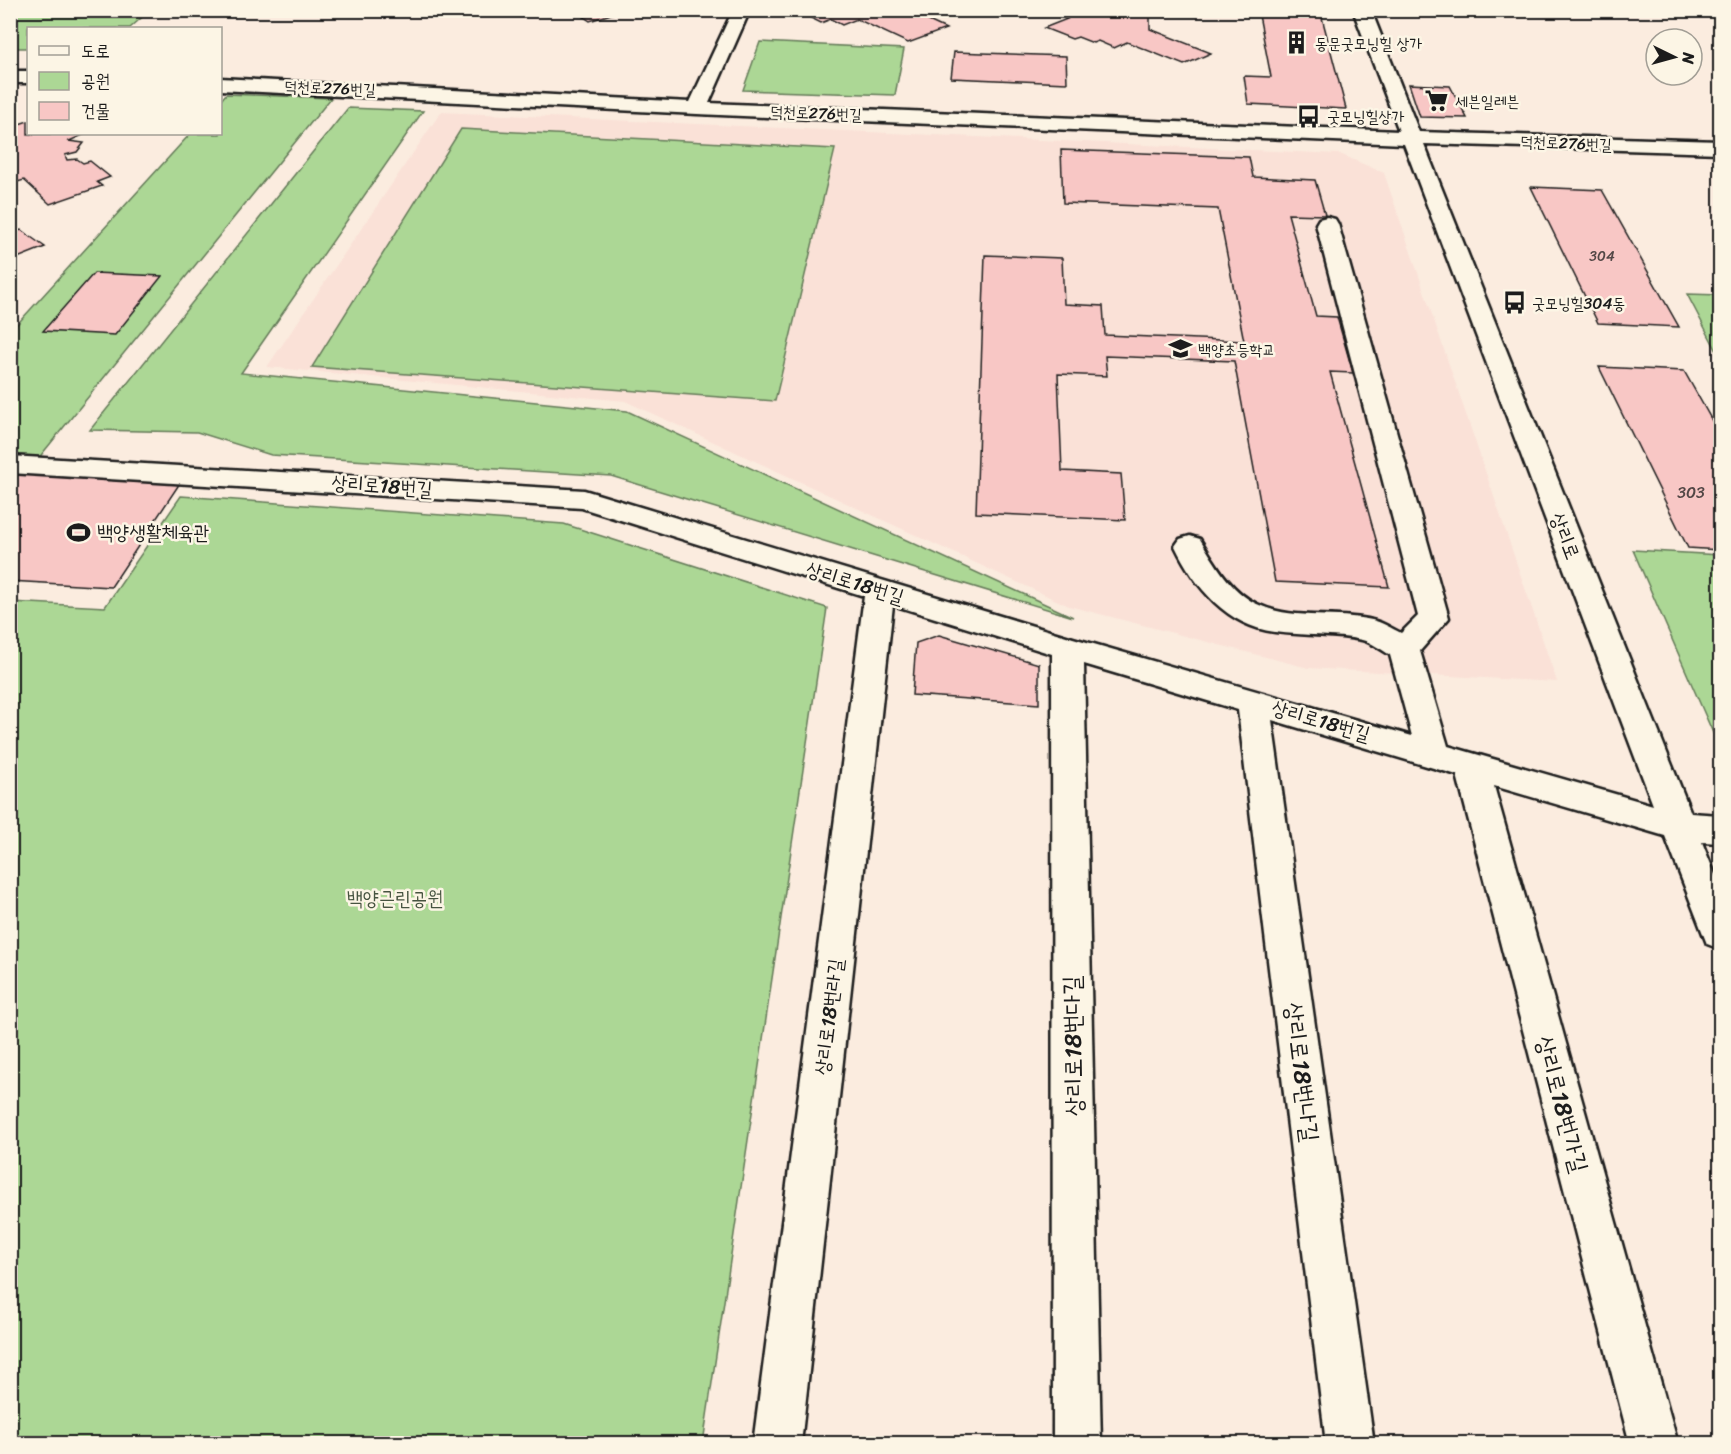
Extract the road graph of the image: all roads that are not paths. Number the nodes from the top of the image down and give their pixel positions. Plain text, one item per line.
1 (741, 10) edge
2 (1362, 10) edge
3 (10, 77) edge
4 (27, 77) edge
5 (222, 84) edge
6 (274, 86) junction
7 (258, 104) dead end
8 (698, 108) junction
9 (1411, 138) junction
10 (1720, 147) edge
11 (1327, 224) dead end
12 (10, 464) edge
13 (1190, 546) dead end
14 (880, 591) junction
15 (1068, 648) junction
16 (1404, 649) junction
17 (1253, 701) junction
18 (1452, 759) junction
19 (1678, 826) junction
20 (1720, 829) edge
21 (1720, 933) edge
22 (777, 1443) edge
23 (1077, 1443) edge
24 (1350, 1443) edge
25 (1654, 1443) edge

1 - 8 street
2 - 9 street
3 - 4 street
5 - 6 street, 덕천로276번길
6 - 7 street
6 - 8 street, 덕천로276번길
8 - 9 street, 덕천로276번길
9 - 10 street, 덕천로276번길
9 - 19 street, 상리로
11 - 16 street
12 - 14 street, 상리로18번길
13 - 16 street
14 - 15 street, 상리로18번길
14 - 22 street, 상리로18번라길
15 - 17 street, 상리로18번길
15 - 23 street, 상리로18번다길
16 - 18 street, 상리로18번가길
17 - 18 street, 상리로18번길
17 - 24 street, 상리로18번나길
18 - 19 street, 상리로18번길
18 - 25 street, 상리로18번가길
19 - 20 street, 상리로18번길
19 - 21 street, 상리로

